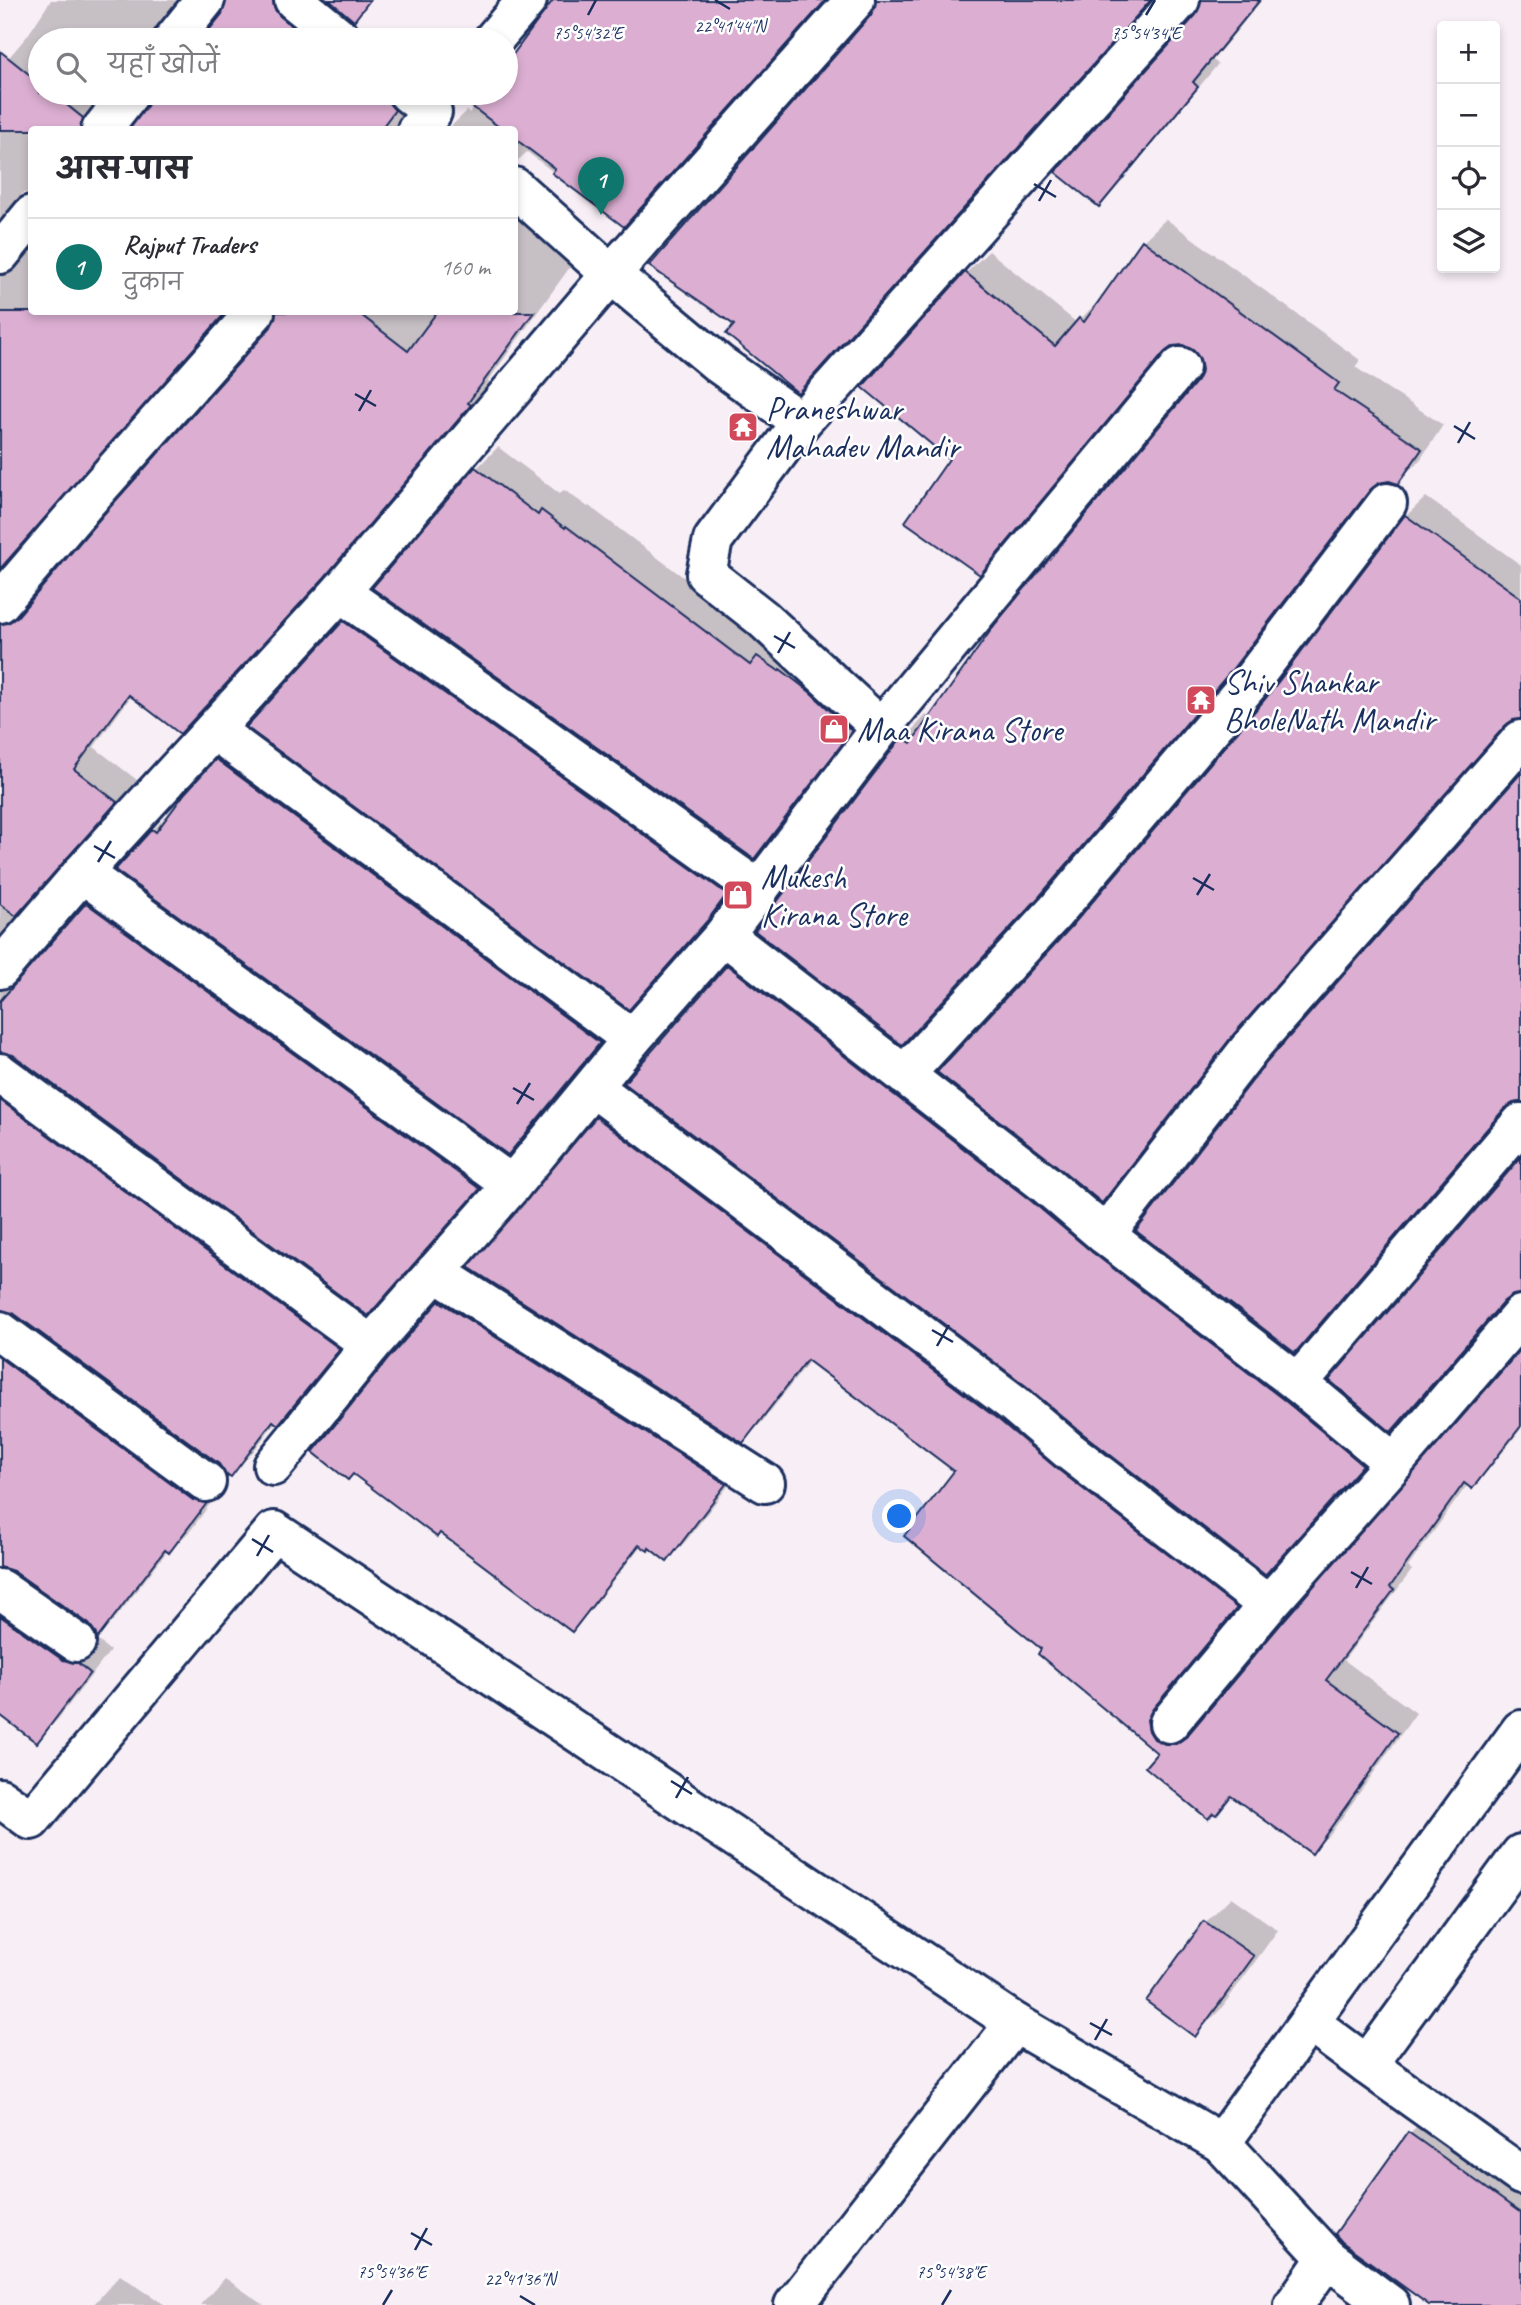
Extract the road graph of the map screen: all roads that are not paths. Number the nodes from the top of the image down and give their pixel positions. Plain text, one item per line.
1 (205, 0) edge
2 (294, 0) edge
3 (527, 0) edge
4 (855, 0) edge
5 (1180, 0) edge
6 (183, 28) edge
7 (328, 28) edge
8 (503, 28) edge
9 (120, 105) edge
10 (103, 126) edge
11 (518, 191) edge
12 (28, 220) edge
13 (0, 254) edge
14 (611, 274) junction
15 (252, 315) edge
16 (1180, 367) dead end
17 (800, 422) junction
18 (1387, 503) dead end
19 (340, 592) junction
20 (0, 603) edge
21 (881, 728) junction
22 (214, 730) junction
23 (1521, 740) edge
24 (82, 873) junction
25 (759, 890) junction
26 (724, 935) junction
27 (0, 969) edge
28 (632, 1039) junction
29 (0, 1073) edge
30 (904, 1075) junction
31 (594, 1088) junction
32 (1521, 1123) edge
33 (512, 1185) junction
34 (1105, 1235) junction
35 (435, 1272) junction
36 (1521, 1315) edge
37 (0, 1331) edge
38 (371, 1345) junction
39 (1298, 1383) junction
40 (1394, 1464) junction
41 (273, 1466) dead end
42 (206, 1482) dead end
43 (765, 1483) dead end
44 (0, 1589) edge
45 (1268, 1605) junction
46 (76, 1642) dead end
47 (1169, 1723) dead end
48 (1521, 1730) edge
49 (0, 1797) edge
50 (1521, 1854) edge
51 (1309, 2022) junction
52 (1015, 2023) junction
53 (1367, 2065) junction
54 (1221, 2143) junction
55 (1521, 2175) edge
56 (1327, 2259) junction
57 (794, 2305) edge
58 (1294, 2305) edge
59 (1390, 2305) edge

1 - 6 street
2 - 7 street
3 - 8 street
4 - 14 street
5 - 17 street
9 - 10 street
11 - 14 street
12 - 13 street
14 - 17 street
14 - 19 street
15 - 20 street
16 - 21 street
17 - 21 street
18 - 30 street
19 - 22 street
19 - 25 street
21 - 25 street
22 - 24 street
22 - 28 street
23 - 34 street
24 - 27 street
24 - 33 street
25 - 26 street
26 - 28 street
26 - 30 street
28 - 31 street
29 - 38 street
30 - 34 street
31 - 33 street
31 - 45 street
32 - 39 street
33 - 35 street
34 - 39 street
35 - 38 street
35 - 43 street
36 - 40 street
37 - 42 street
38 - 41 street
39 - 40 street
40 - 45 street
44 - 46 street
45 - 47 street
48 - 51 street
49 - 52 street
50 - 53 street
51 - 53 street
51 - 54 street
52 - 54 street
52 - 57 street
53 - 55 street
54 - 56 street
56 - 58 street
56 - 59 street

